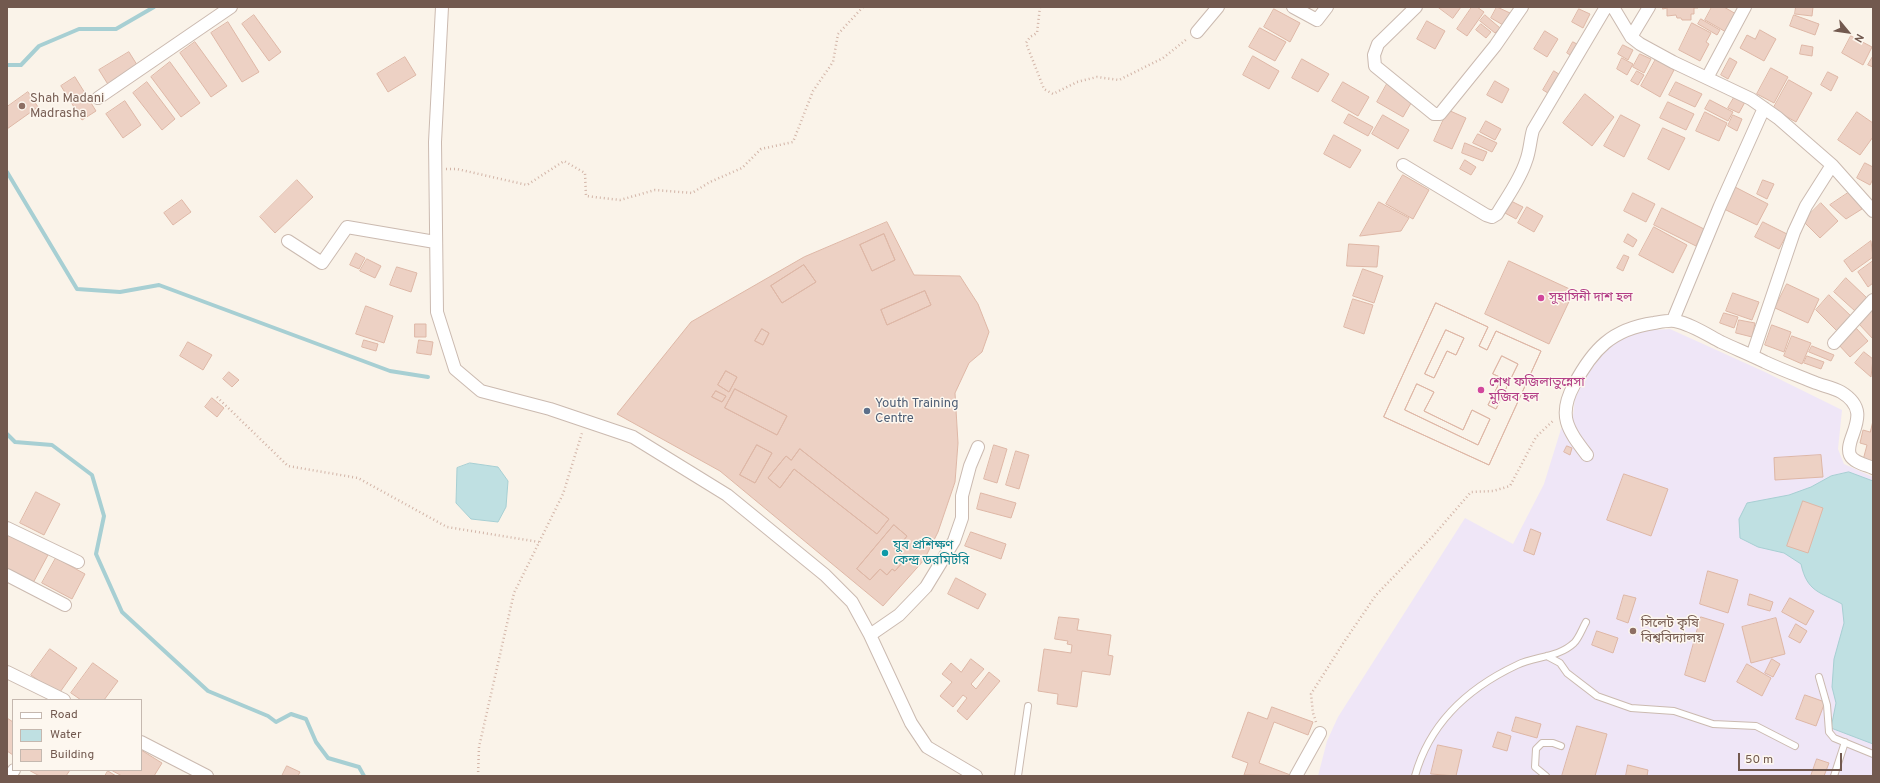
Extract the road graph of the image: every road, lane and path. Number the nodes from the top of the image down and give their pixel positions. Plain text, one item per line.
1 (231, 7) edge
2 (442, 7) edge
3 (863, 7) edge
4 (1040, 7) edge
5 (1218, 7) edge
6 (1293, 7) edge
7 (1327, 7) edge
8 (1416, 7) edge
9 (1522, 7) edge
10 (1606, 7) edge
11 (1613, 7) edge
12 (1649, 7) edge
13 (1741, 9) edge
14 (1197, 32) joint
15 (1631, 37) junction
16 (1707, 78) junction
17 (98, 98) dead end
18 (1764, 108) junction
19 (1402, 165) dead end
20 (1832, 165) junction
21 (434, 169) junction
22 (1873, 211) edge
23 (288, 241) dead end
24 (435, 242) junction
25 (1873, 300) edge
26 (1673, 320) junction
27 (1834, 343) dead end
28 (1752, 356) junction
29 (217, 397) dead end
30 (1565, 410) junction
31 (586, 421) junction
32 (978, 447) dead end
33 (1588, 455) dead end
34 (1873, 468) edge
35 (7, 528) edge
36 (539, 542) junction
37 (78, 562) dead end
38 (7, 575) edge
39 (65, 605) dead end
40 (1586, 622) dead end
41 (870, 635) junction
42 (1548, 656) junction
43 (7, 672) edge
44 (1819, 677) dead end
45 (61, 699) edge
46 (1028, 706) dead end
47 (1320, 733) joint
48 (1844, 742) junction
49 (142, 743) edge
50 (1561, 746) dead end
51 (1795, 746) dead end
52 (1873, 754) edge
53 (207, 776) edge
54 (478, 776) edge
55 (976, 776) edge
56 (1018, 776) edge
57 (1296, 776) edge
58 (1415, 776) edge
59 (1546, 776) edge
60 (1834, 776) edge

1 - 17 street
2 - 21 street
3 - 21 path
4 - 14 path
5 - 14 street
6 - 7 street
8 - 9 street
10 - 19 street
11 - 15 street
12 - 15 street
13 - 16 street
15 - 16 street
16 - 18 street
18 - 20 street
18 - 26 street
20 - 22 street
20 - 28 street
21 - 24 street
23 - 24 street
24 - 31 street
25 - 27 street
26 - 28 street
26 - 30 street
28 - 34 street
29 - 36 path
30 - 33 street
30 - 47 path
31 - 36 path
31 - 41 street
32 - 41 street
35 - 37 street
36 - 54 path
38 - 39 street
40 - 42 lane
41 - 55 street
42 - 51 lane
42 - 58 lane
43 - 45 street
44 - 48 lane
46 - 56 lane
47 - 57 street
48 - 52 lane
48 - 60 lane
49 - 53 street
50 - 59 lane

